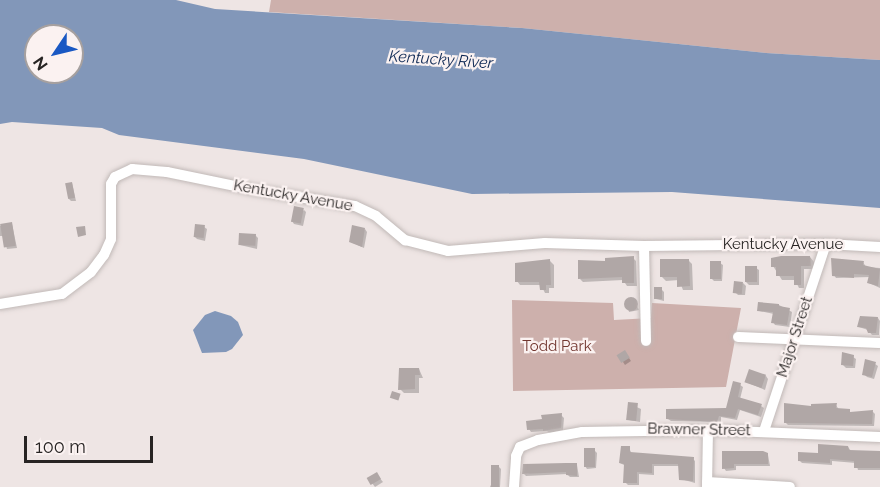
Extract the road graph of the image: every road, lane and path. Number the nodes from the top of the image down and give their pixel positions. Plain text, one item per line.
1 (826, 244) junction
2 (644, 246) junction
3 (880, 247) edge
4 (0, 304) edge
5 (738, 337) dead end
6 (794, 338) junction
7 (646, 341) dead end
8 (880, 343) edge
9 (708, 430) junction
10 (764, 431) junction
11 (880, 437) edge
12 (707, 485) edge
13 (514, 487) edge
14 (790, 487) edge

1 - 2 street, Kentucky Avenue
1 - 3 street, Kentucky Avenue
1 - 6 street, Major Street
2 - 4 street, Kentucky Avenue
2 - 7 street
5 - 6 street
6 - 8 street
6 - 10 street, Major Street
9 - 10 street, Brawner Street
9 - 12 street
9 - 13 street, Brawner Street
10 - 11 street, Brawner Street
12 - 14 street

